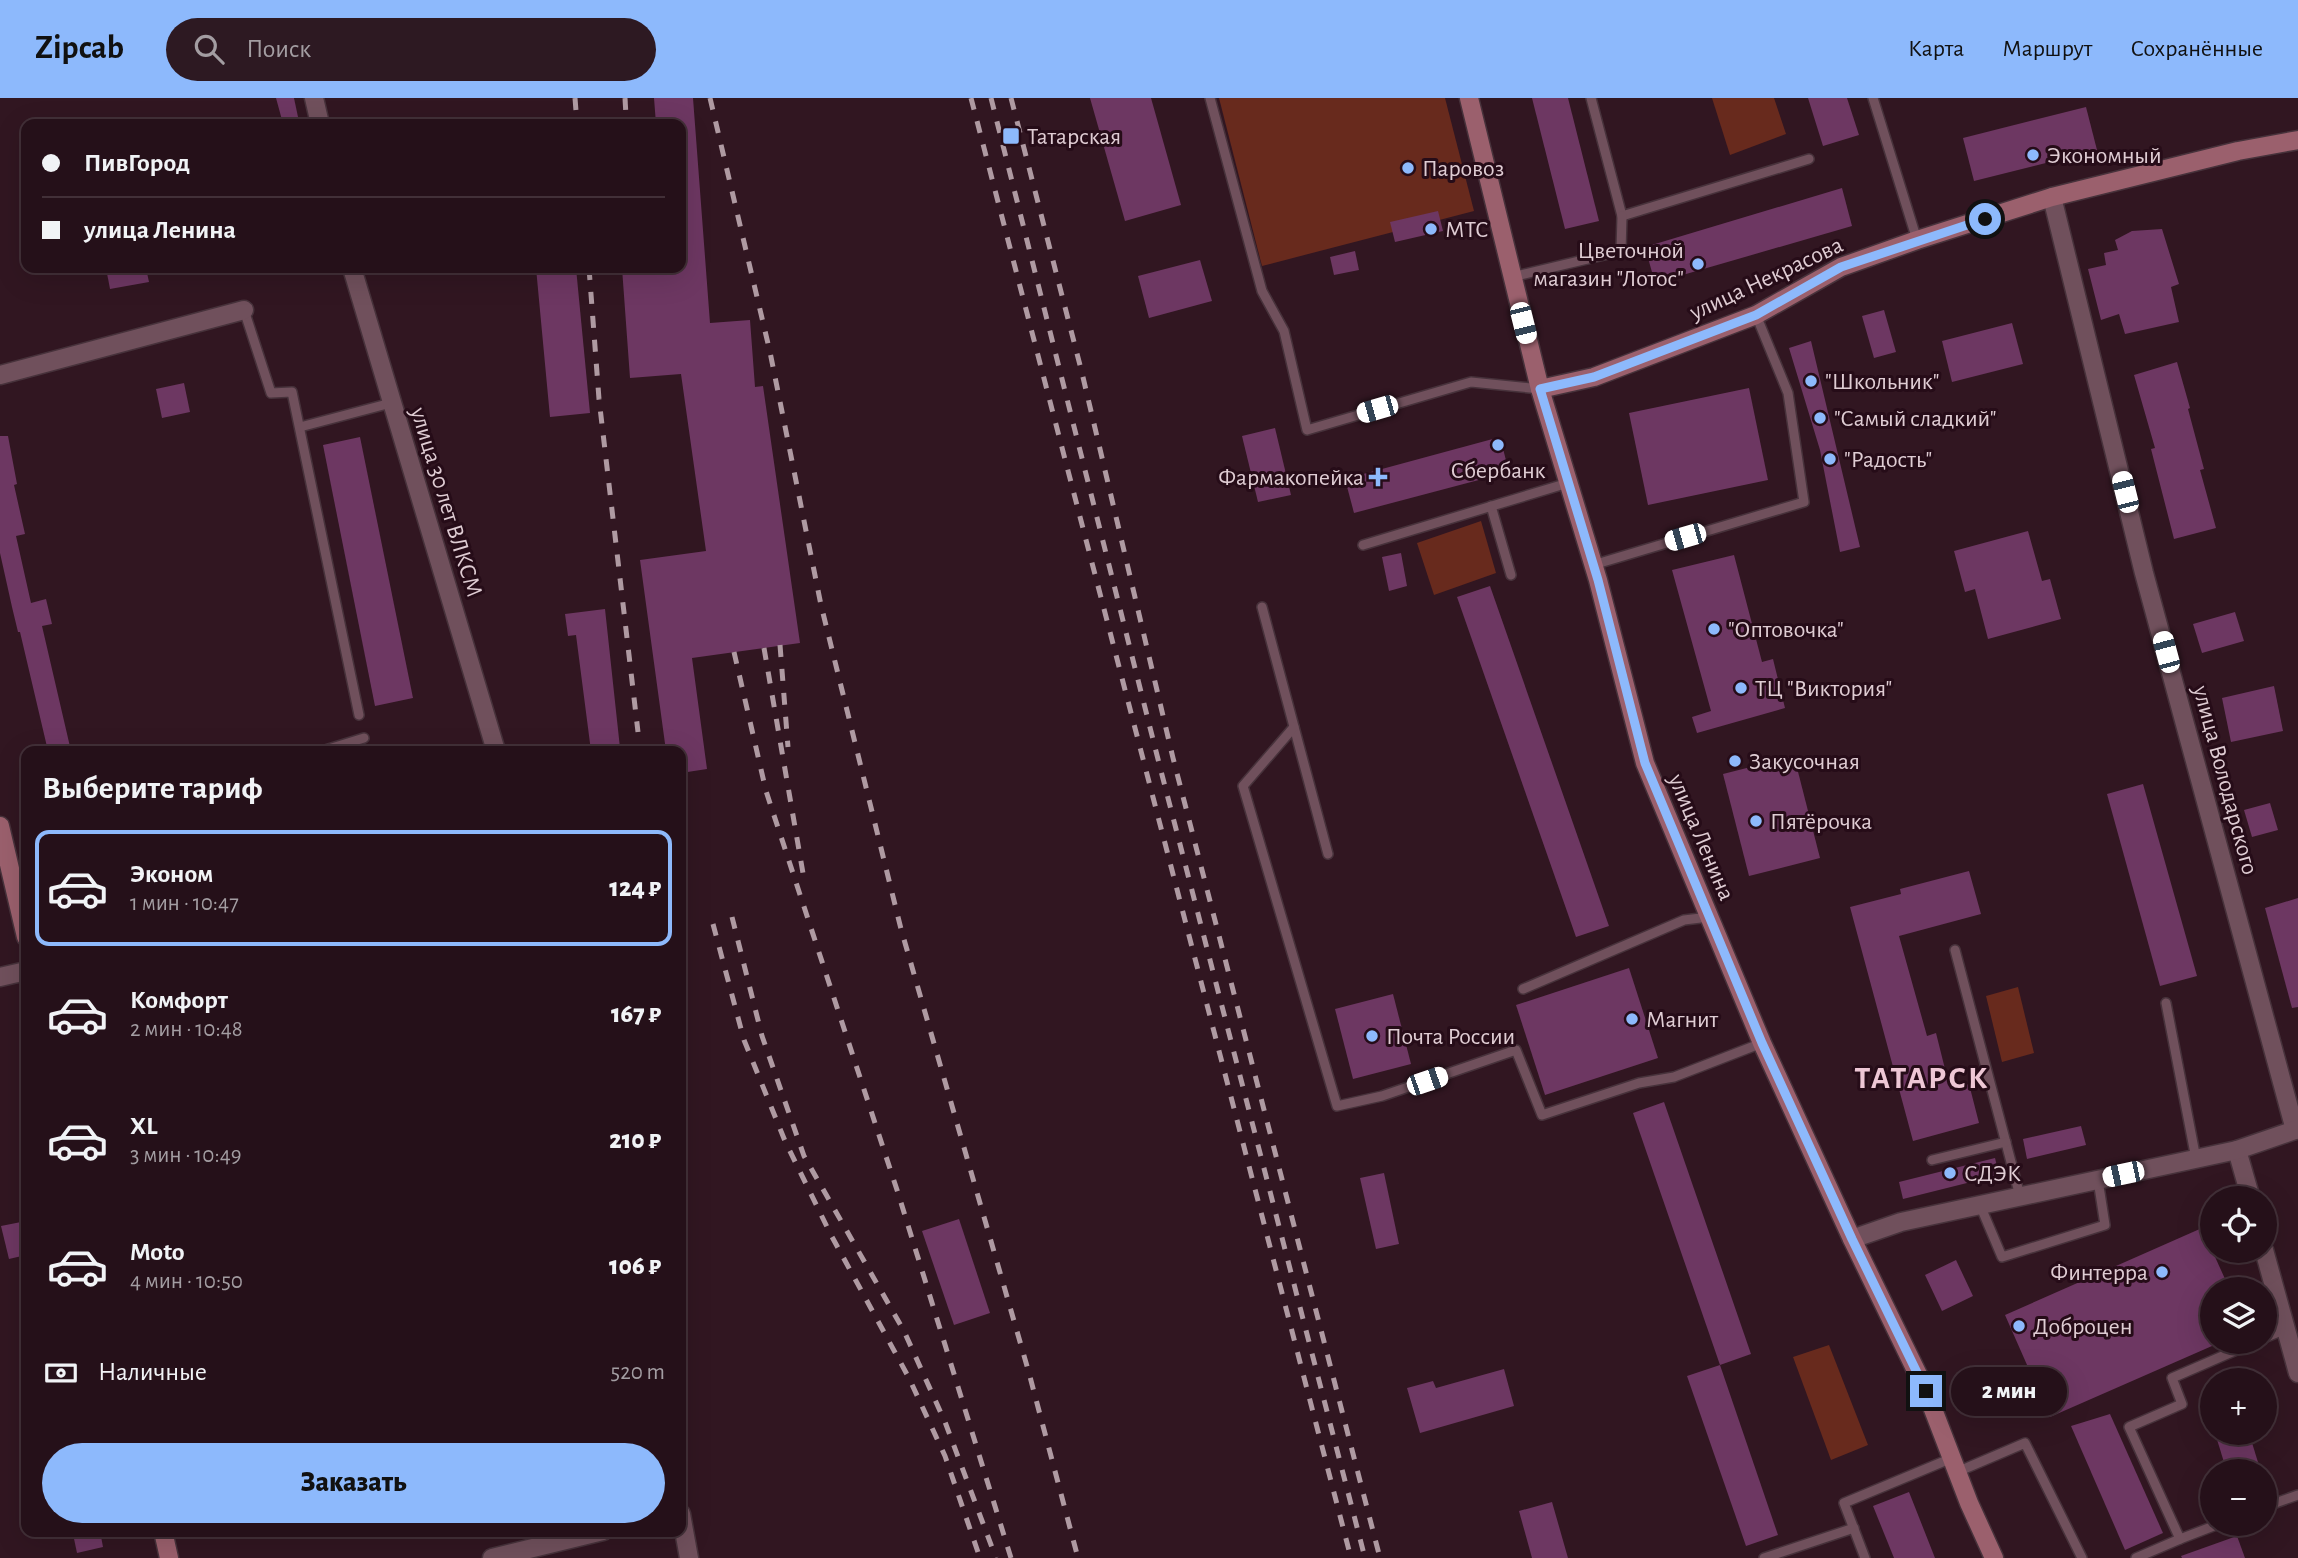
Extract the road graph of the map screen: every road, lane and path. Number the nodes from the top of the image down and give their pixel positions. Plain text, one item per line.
1 (314, 98) edge
2 (1210, 98) edge
3 (1469, 98) edge
4 (1591, 98) edge
5 (1873, 98) edge
6 (319, 119) edge
7 (2298, 140) edge
8 (1809, 159) dead end
9 (2052, 197) junction
10 (1622, 216) junction
11 (1917, 240) junction
12 (353, 273) edge
13 (1512, 277) junction
14 (244, 310) joint
15 (1756, 315) junction
16 (0, 375) edge
17 (1540, 389) junction
18 (391, 403) junction
19 (300, 427) junction
20 (1569, 483) junction
21 (1491, 506) junction
22 (1363, 545) dead end
23 (1593, 565) junction
24 (1511, 575) dead end
25 (1262, 607) dead end
26 (359, 715) dead end
27 (1294, 727) junction
28 (365, 738) dead end
29 (339, 746) edge
30 (494, 746) edge
31 (0, 826) edge
32 (1328, 854) dead end
33 (21, 916) edge
34 (1709, 917) junction
35 (1955, 950) dead end
36 (21, 972) edge
37 (0, 977) edge
38 (1523, 989) dead end
39 (2166, 1003) dead end
40 (1762, 1043) junction
41 (2297, 1129) edge
42 (2006, 1142) junction
43 (2237, 1150) junction
44 (2196, 1159) junction
45 (1932, 1160) dead end
46 (2098, 1180) junction
47 (2247, 1186) edge
48 (2020, 1196) junction
49 (1980, 1205) junction
50 (1852, 1239) junction
51 (2268, 1263) edge
52 (2286, 1329) junction
53 (2277, 1333) edge
54 (2228, 1354) edge
55 (2298, 1374) edge
56 (1954, 1465) junction
57 (2298, 1495) edge
58 (2277, 1502) edge
59 (1853, 1528) junction
60 (2200, 1531) edge
61 (164, 1537) edge
62 (578, 1537) edge
63 (685, 1537) edge
64 (2180, 1539) junction
65 (169, 1558) edge
66 (492, 1558) edge
67 (689, 1558) edge
68 (1764, 1558) edge
69 (1865, 1558) edge
70 (1994, 1558) edge
71 (2082, 1558) edge
72 (2136, 1558) edge

1 - 6 street
2 - 17 lane
3 - 13 main road, улица Ленина
4 - 10 lane
5 - 11 lane
7 - 9 main road, улица Некрасова
8 - 10 lane
9 - 11 main road, улица Некрасова
9 - 41 street, улица Володарского
10 - 13 lane
11 - 15 main road, улица Некрасова
12 - 18 street, улица 30 лет ВЛКСМ
13 - 17 main road, улица Ленина
14 - 16 street
14 - 19 lane
15 - 17 main road, улица Некрасова
15 - 23 lane
17 - 20 main road, улица Ленина
18 - 19 lane
18 - 30 street, улица 30 лет ВЛКСМ
19 - 26 lane
20 - 21 lane
20 - 23 main road, улица Ленина
21 - 22 lane
21 - 24 lane
23 - 34 main road, улица Ленина
25 - 27 lane
27 - 32 lane
27 - 40 lane
28 - 29 lane
31 - 33 main road
34 - 38 lane
34 - 40 main road, улица Ленина
35 - 42 lane
36 - 37 street
39 - 44 lane
40 - 50 main road, улица Ленина
41 - 43 street
42 - 45 lane
42 - 48 lane
43 - 44 street
43 - 47 street
44 - 46 street
46 - 48 street
46 - 49 lane
48 - 49 street
49 - 50 street
50 - 56 main road, улица Ленина
51 - 52 street
52 - 53 lane
52 - 55 street
54 - 64 lane
56 - 59 lane
56 - 70 main road, улица Ленина
56 - 71 lane
57 - 58 lane
59 - 68 lane
59 - 69 lane
60 - 64 lane
61 - 65 main road
62 - 66 street
63 - 67 street
64 - 72 lane

